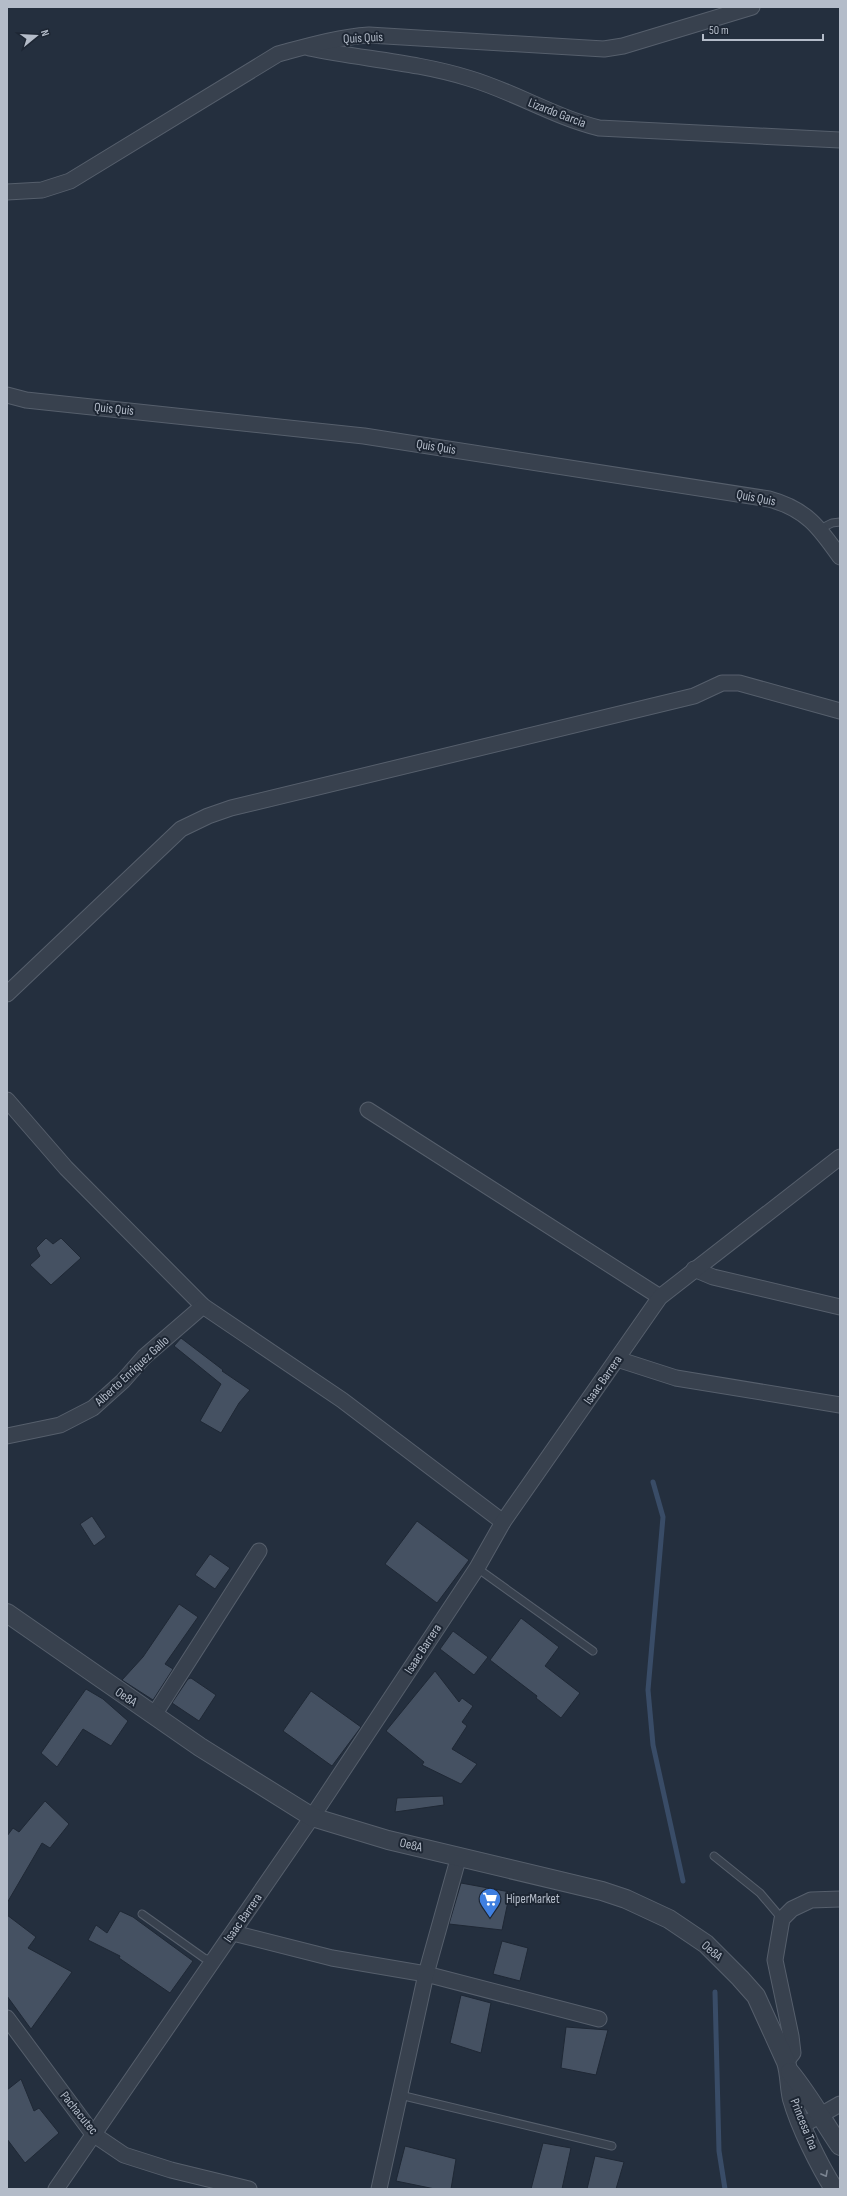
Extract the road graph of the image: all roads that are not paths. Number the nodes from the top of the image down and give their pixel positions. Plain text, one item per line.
1 (752, 7) edge
2 (304, 47) junction
3 (840, 140) edge
4 (7, 192) edge
5 (7, 395) edge
6 (840, 522) edge
7 (820, 529) junction
8 (840, 557) edge
9 (840, 711) edge
10 (7, 994) edge
11 (7, 1100) edge
12 (368, 1110) dead end
13 (840, 1156) edge
14 (694, 1268) junction
15 (660, 1297) junction
16 (204, 1306) junction
17 (840, 1307) edge
18 (617, 1359) junction
19 (840, 1405) edge
20 (7, 1436) edge
21 (503, 1522) junction
22 (259, 1551) dead end
23 (477, 1568) junction
24 (7, 1613) edge
25 (593, 1651) dead end
26 (154, 1715) junction
27 (312, 1817) junction
28 (459, 1856) junction
29 (714, 1856) dead end
30 (840, 1899) edge
31 (142, 1914) dead end
32 (782, 1918) junction
33 (233, 1933) junction
34 (213, 1961) junction
35 (426, 1974) junction
36 (7, 2018) edge
37 (599, 2019) dead end
38 (788, 2067) junction
39 (400, 2095) junction
40 (840, 2104) edge
41 (819, 2116) junction
42 (803, 2125) junction
43 (93, 2134) junction
44 (612, 2146) dead end
45 (840, 2146) edge
46 (56, 2189) edge
47 (249, 2189) edge
48 (379, 2189) edge
49 (834, 2189) edge

1 - 2 street, Quis Quis
2 - 3 street, Lizardo Garcia
2 - 4 street, Quis Quis
5 - 7 street, Quis Quis
6 - 7 lane
7 - 8 street, Quis Quis
9 - 10 street
11 - 16 street
12 - 15 street
13 - 14 street, Isaac Barrera
14 - 15 street, Isaac Barrera
14 - 17 street
15 - 18 street, Isaac Barrera
16 - 20 street, Alberto Enriquez Gallo
16 - 21 street
18 - 19 street
18 - 21 street, Isaac Barrera
21 - 23 street, Isaac Barrera
22 - 26 street
23 - 25 lane
23 - 27 street, Isaac Barrera
24 - 26 street, Oe8A
26 - 27 street, Oe8A
27 - 28 street, Oe8A
27 - 33 street, Isaac Barrera
28 - 35 street
28 - 38 street, Oe8A
29 - 32 lane
30 - 32 street
31 - 34 lane
32 - 38 street, Princesa Toa
33 - 34 street, Isaac Barrera
33 - 35 street
34 - 43 street, Isaac Barrera
35 - 37 street
35 - 39 street
36 - 43 street, Pachacutec
38 - 41 street, Princesa Toa
38 - 42 street, Princesa Toa
39 - 44 lane
39 - 48 street
40 - 41 street
41 - 42 street
41 - 45 street, Princesa Toa
42 -> 49 street, Princesa Toa
43 - 46 street, Isaac Barrera
43 - 47 street, Pachacutec

